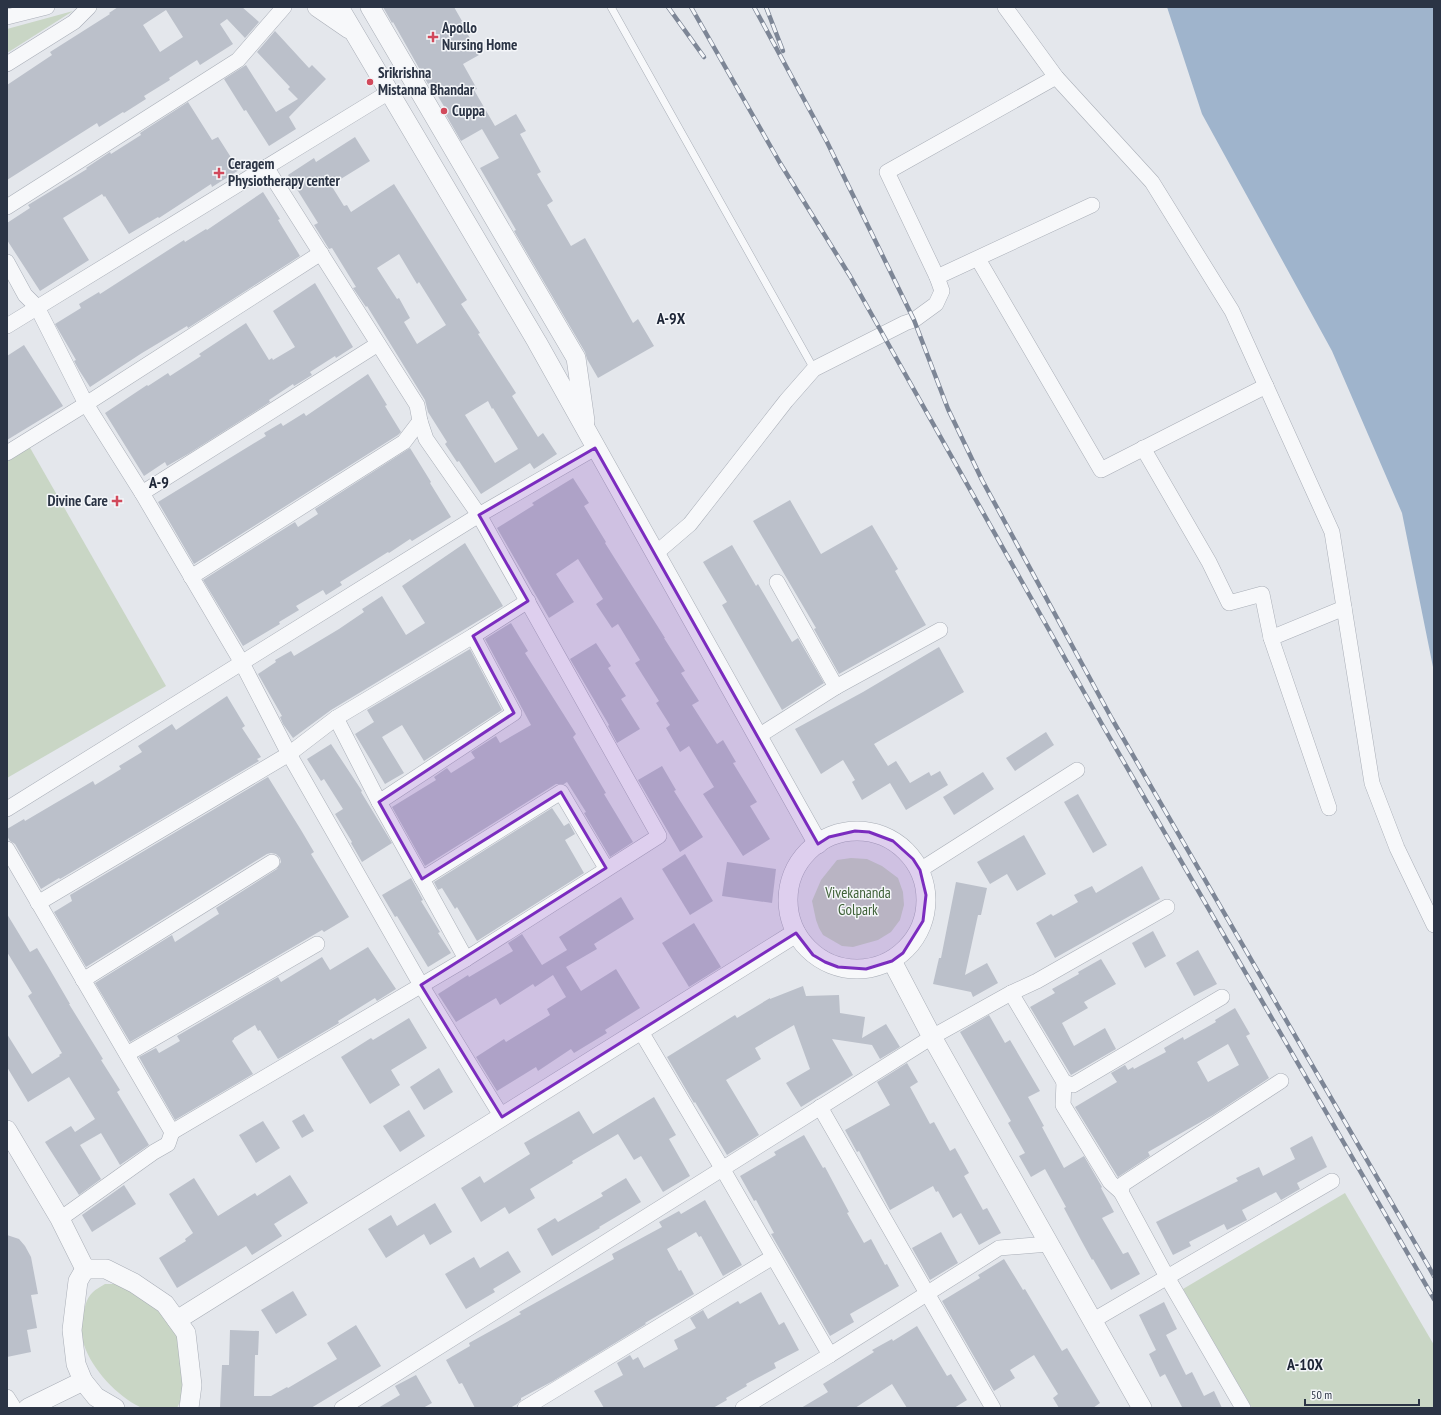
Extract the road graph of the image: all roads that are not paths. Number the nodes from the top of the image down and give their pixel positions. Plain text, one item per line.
1 (47, 7) edge
2 (89, 7) edge
3 (284, 7) edge
4 (317, 7) edge
5 (339, 7) edge
6 (370, 7) edge
7 (611, 7) edge
8 (1005, 7) edge
9 (7, 17) edge
10 (355, 34) junction
11 (7, 64) edge
12 (1056, 77) junction
13 (389, 92) junction
14 (266, 167) junction
15 (1092, 205) dead end
16 (7, 207) edge
17 (321, 253) junction
18 (978, 258) junction
19 (7, 262) edge
20 (937, 277) junction
21 (37, 307) junction
22 (7, 326) edge
23 (378, 344) junction
24 (814, 369) junction
25 (1266, 386) junction
26 (86, 404) junction
27 (420, 421) junction
28 (591, 440) junction
29 (1143, 448) junction
30 (7, 453) edge
31 (142, 494) junction
32 (479, 515) junction
33 (655, 554) junction
34 (191, 577) junction
35 (777, 582) dead end
36 (528, 601) junction
37 (1344, 608) junction
38 (940, 630) dead end
39 (473, 636) junction
40 (1271, 638) junction
41 (242, 663) junction
42 (836, 687) junction
43 (336, 718) junction
44 (757, 736) junction
45 (289, 754) junction
46 (1077, 770) dead end
47 (379, 802) junction
48 (1329, 808) dead end
49 (7, 809) edge
50 (818, 844) junction
51 (7, 849) edge
52 (272, 862) dead end
53 (606, 868) junction
54 (920, 870) junction
55 (422, 879) junction
56 (38, 903) junction
57 (1167, 906) dead end
58 (1434, 925) edge
59 (796, 933) junction
60 (317, 944) dead end
61 (466, 960) junction
62 (892, 960) junction
63 (83, 980) junction
64 (421, 985) junction
65 (1012, 993) junction
66 (1222, 997) dead end
67 (640, 1030) junction
68 (932, 1037) junction
69 (126, 1054) junction
70 (1064, 1082) junction
71 (1281, 1082) dead end
72 (820, 1107) junction
73 (502, 1117) junction
74 (7, 1130) edge
75 (172, 1132) junction
76 (722, 1168) junction
77 (1332, 1181) dead end
78 (1121, 1192) junction
79 (60, 1219) junction
80 (1049, 1244) junction
81 (773, 1257) junction
82 (85, 1269) junction
83 (1167, 1277) junction
84 (927, 1293) junction
85 (177, 1320) junction
86 (1092, 1321) junction
87 (830, 1355) junction
88 (83, 1381) junction
89 (7, 1397) edge
90 (990, 1407) edge
91 (14, 1408) edge
92 (28, 1408) edge
93 (115, 1408) edge
94 (189, 1408) edge
95 (342, 1408) edge
96 (525, 1408) edge
97 (743, 1408) edge
98 (1142, 1408) edge
99 (1243, 1408) edge

1 - 9 street
2 - 11 street
3 - 16 street
4 - 10 street
5 - 10 street
6 - 28 street
7 - 24 lane
8 - 12 street
10 - 13 street
12 - 20 street
12 - 25 street
13 - 14 street
13 - 28 street
14 - 17 street
14 - 21 street
15 - 18 street
17 - 23 street
17 - 26 street
18 - 20 street
18 - 29 street
19 - 21 street
20 - 24 street
21 - 22 street
21 - 26 street
23 - 27 street
23 - 31 street
24 - 33 street
25 - 29 street
25 - 37 street
26 - 30 street
26 - 31 street
27 - 32 street
27 - 34 street
28 - 32 street
28 - 33 street
29 - 40 street
31 - 34 street
32 - 36 street
32 - 41 street
33 - 44 street
34 - 41 street
35 - 42 street
36 - 39 street
36 - 53 street
37 - 40 street
37 - 58 street
38 - 42 street
39 - 43 street
39 - 47 street
40 - 48 street
41 - 45 street
41 - 49 street
42 - 44 street
43 - 45 street
43 - 47 street
44 - 50 street
45 - 56 street
45 - 64 street
46 - 54 street
47 - 55 street
50 - 54 street
50 - 59 street
51 - 56 street
52 - 63 street
53 - 55 street
53 - 61 street
54 - 62 street
55 - 61 street
56 - 63 street
57 - 65 street
59 - 62 street
59 - 67 street
60 - 69 street
61 - 64 street
62 - 68 street
63 - 69 street
64 - 73 street
64 - 75 street
65 - 68 street
65 - 70 street
66 - 70 street
67 - 73 street
67 - 76 street
68 - 72 street
68 - 80 street
69 - 75 street
70 - 78 street
71 - 78 street
72 - 76 street
72 - 84 street
73 - 85 street
74 - 79 street
75 - 79 street
76 - 81 street
76 - 95 street
77 - 83 street
78 - 83 street
79 - 82 street
80 - 84 street
80 - 86 street
81 - 87 street
81 - 96 street
82 - 85 street
82 - 88 street
83 - 86 street
83 - 99 street
84 - 87 street
84 - 90 street
85 - 94 street
86 - 98 street
87 - 97 street
88 - 92 street
88 - 93 street
89 - 91 street

